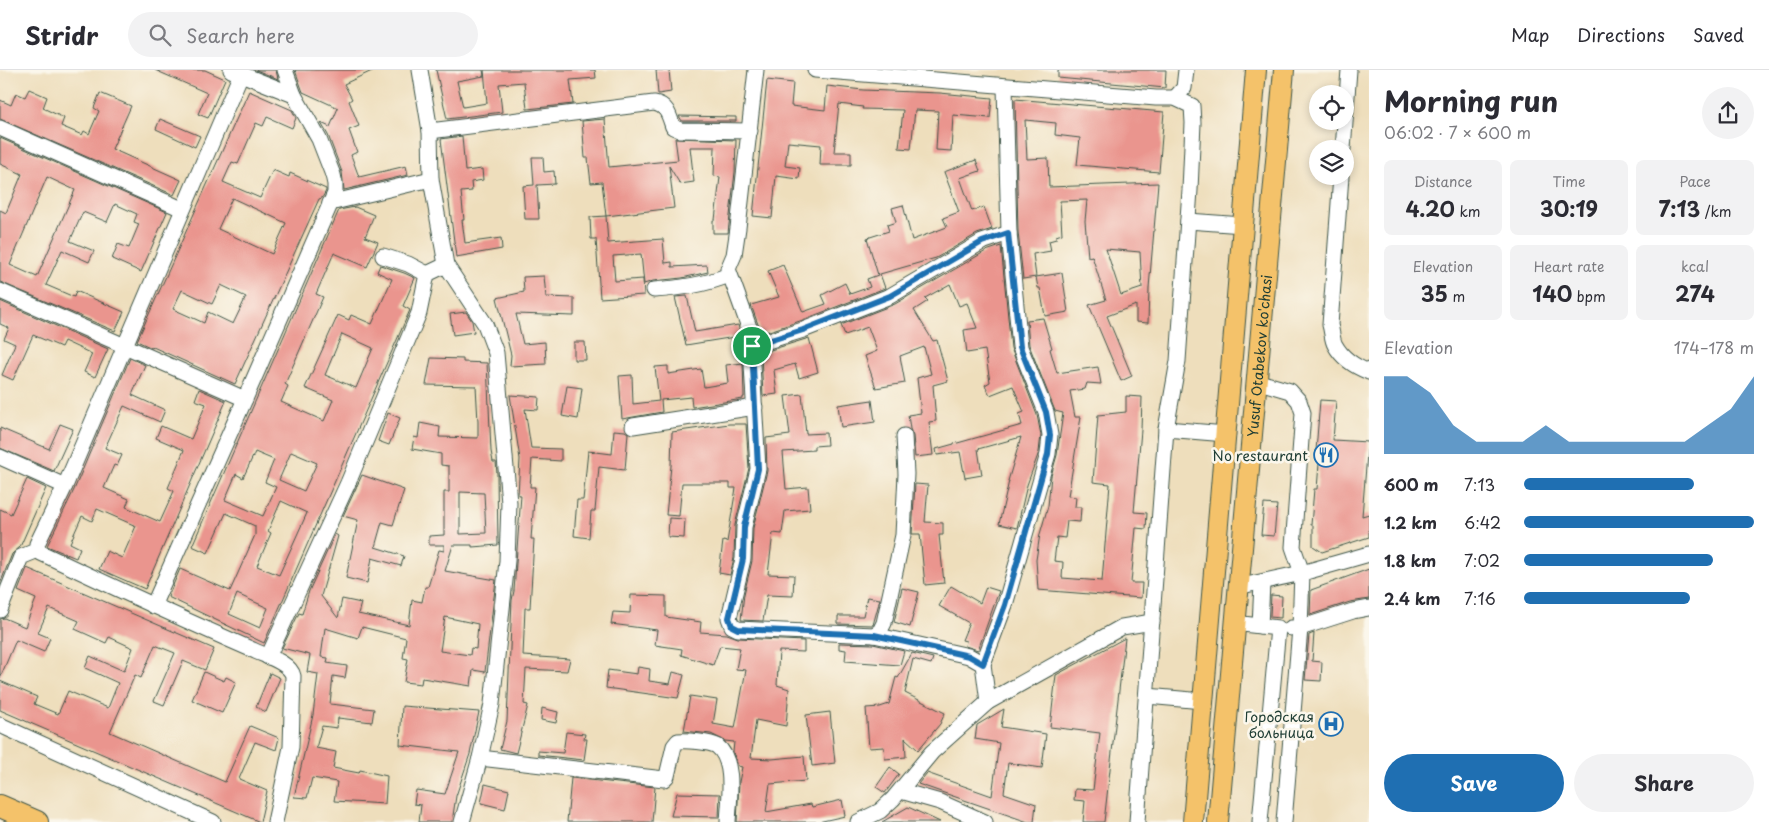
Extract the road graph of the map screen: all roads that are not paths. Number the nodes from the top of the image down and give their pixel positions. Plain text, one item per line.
1 (285, 70) edge
2 (420, 70) edge
3 (756, 70) edge
4 (815, 70) edge
5 (1186, 70) edge
6 (1256, 70) edge
7 (1284, 70) edge
8 (1349, 70) edge
9 (236, 72) edge
10 (1005, 87) junction
11 (294, 95) junction
12 (1175, 98) junction
13 (0, 128) edge
14 (430, 131) junction
15 (750, 131) junction
16 (1344, 140) edge
17 (431, 179) junction
18 (1340, 185) edge
19 (330, 203) junction
20 (182, 208) junction
21 (1188, 221) junction
22 (1243, 225) junction
23 (1008, 233) junction
24 (383, 256) dead end
25 (446, 266) junction
26 (427, 274) junction
27 (729, 275) junction
28 (654, 290) dead end
29 (0, 291) edge
30 (124, 345) junction
31 (752, 346) junction
32 (1369, 372) edge
33 (1256, 381) junction
34 (245, 400) junction
35 (755, 407) junction
36 (633, 426) dead end
37 (1166, 429) junction
38 (1226, 434) junction
39 (904, 436) dead end
40 (0, 457) edge
41 (64, 486) junction
42 (38, 550) junction
43 (1369, 554) edge
44 (1302, 573) junction
45 (1262, 583) junction
46 (1237, 587) junction
47 (152, 606) junction
48 (1369, 608) edge
49 (0, 610) edge
50 (1152, 622) junction
51 (1234, 623) junction
52 (1260, 626) junction
53 (1278, 628) junction
54 (1300, 628) junction
55 (874, 635) junction
56 (268, 657) junction
57 (983, 664) junction
58 (1147, 696) junction
59 (1204, 701) junction
60 (988, 702) junction
61 (0, 725) edge
62 (480, 758) junction
63 (1266, 759) junction
64 (1290, 761) junction
65 (901, 791) junction
66 (0, 806) edge
67 (28, 820) edge
68 (213, 822) edge
69 (275, 822) edge
70 (462, 822) edge
71 (728, 822) edge
72 (858, 822) edge
73 (985, 822) edge
74 (1137, 822) edge
75 (1193, 822) edge
76 (1218, 822) edge
77 (1260, 822) edge
78 (1284, 822) edge

1 - 11 street
2 - 14 street
3 - 15 street
4 - 10 street
5 - 12 street
6 - 22 main road, Yusuf Otabekov ko'chasi
7 - 33 main road, Yusuf Otabekov ko'chasi
8 - 16 street
9 - 11 street
9 - 20 street
10 - 12 street
10 - 23 street
11 - 19 street
12 - 21 street
13 - 20 street
14 - 15 street
14 - 17 street
15 - 27 street
17 - 19 street
17 - 25 street
18 - 32 street
19 - 34 street
20 - 30 street
21 - 22 street
21 - 37 street
22 - 38 main road, Yusuf Otabekov ko'chasi
23 - 31 street
23 - 57 street
24 - 26 street
25 - 26 street
25 - 62 street
26 - 56 street
27 - 28 street
27 - 31 street
29 - 30 street
30 - 34 street
30 - 41 street
31 - 35 street
33 - 44 street
33 - 46 main road, Yusuf Otabekov ko'chasi
34 - 47 street
35 - 36 street
35 - 55 street
37 - 38 street
37 - 50 street
38 - 59 main road, Yusuf Otabekov ko'chasi
39 - 55 street
40 - 41 street
41 - 42 street
42 - 47 street
42 - 49 street
43 - 44 street
44 - 45 street
44 - 54 street
45 - 46 street
45 - 52 street
46 - 51 main road, Yusuf Otabekov ko'chasi
47 - 56 street
48 - 54 street
50 - 58 street
50 - 60 street
51 - 52 street
51 - 76 main road, Yusuf Otabekov ko'chasi
52 - 53 street
53 - 54 street
53 - 63 street
54 - 64 street
55 - 57 street
56 - 69 street
57 - 60 street
58 - 59 street
58 - 74 street
59 - 75 main road, Yusuf Otabekov ko'chasi
60 - 65 street
61 - 68 street
62 - 70 street
62 - 71 street
63 - 64 street
63 - 77 street
64 - 78 street
65 - 72 street
65 - 73 street
66 - 67 highway

